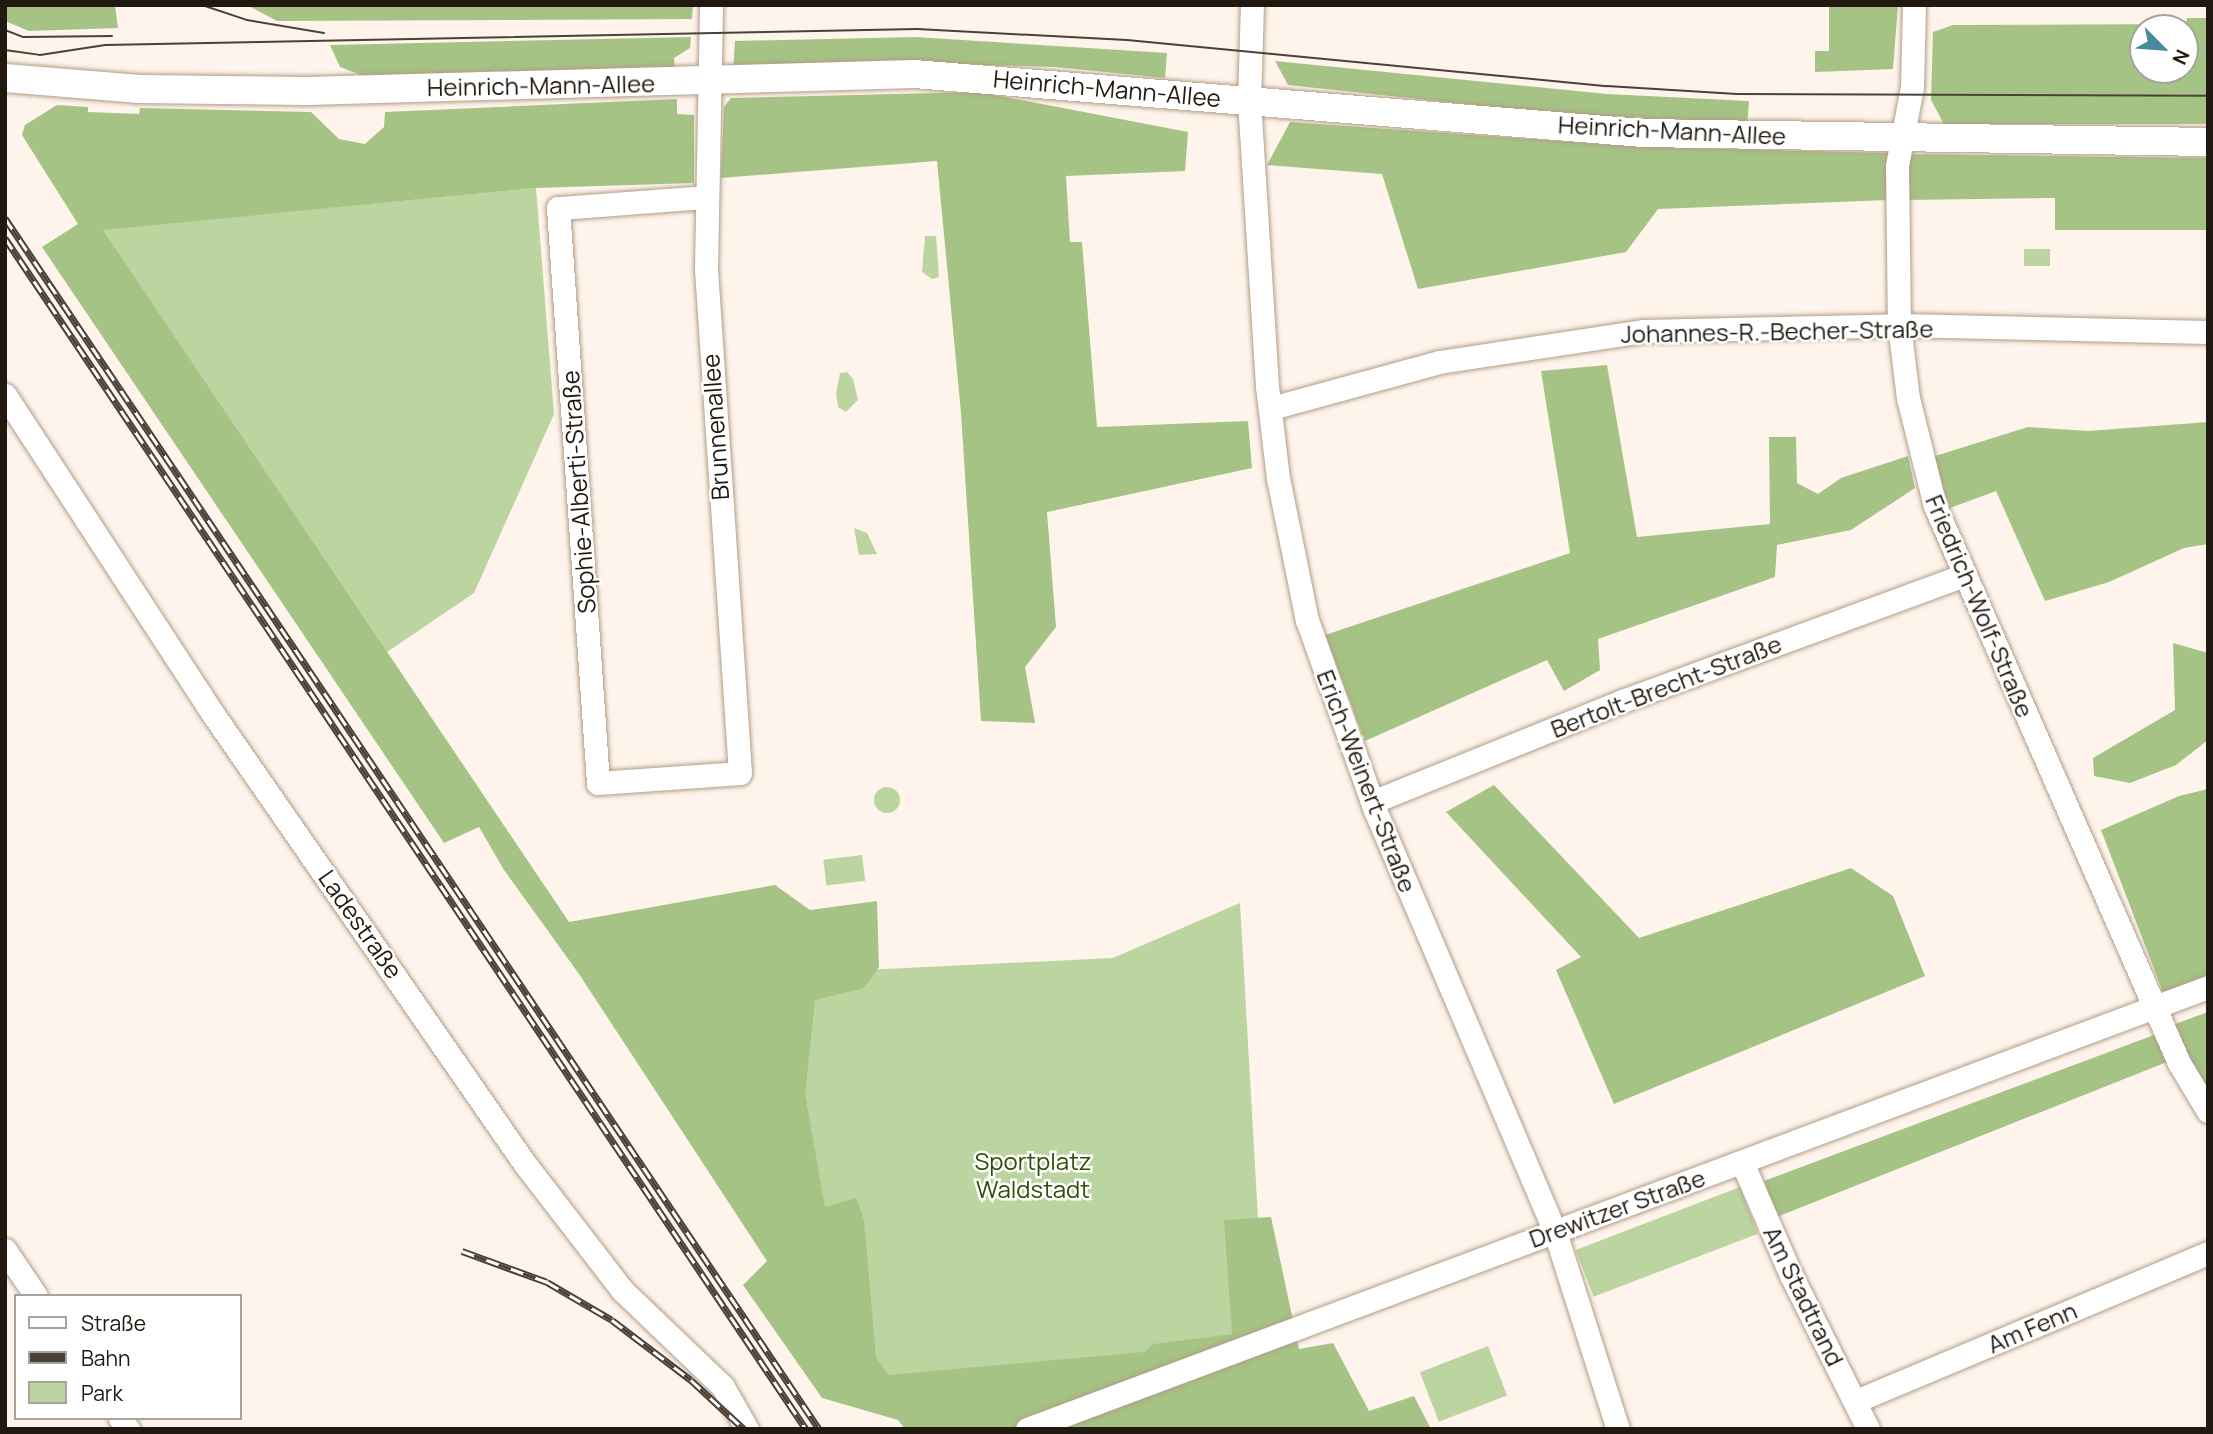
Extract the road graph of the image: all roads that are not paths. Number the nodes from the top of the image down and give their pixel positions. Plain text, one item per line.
1 (710, 5) edge
2 (1252, 5) edge
3 (1914, 5) edge
4 (5, 78) edge
5 (707, 81) junction
6 (1250, 100) junction
7 (1903, 139) junction
8 (2208, 142) edge
9 (706, 197) junction
10 (1899, 326) junction
11 (2208, 332) edge
12 (5, 395) edge
13 (1271, 408) junction
14 (1962, 576) junction
15 (740, 773) joint
16 (1372, 802) junction
17 (2208, 987) edge
18 (2157, 1006) junction
19 (2208, 1111) edge
20 (1742, 1162) junction
21 (1555, 1231) junction
22 (5, 1250) edge
23 (2208, 1253) edge
24 (35, 1294) edge
25 (1856, 1401) junction
26 (747, 1429) edge
27 (1027, 1429) edge
28 (1618, 1429) edge
29 (1868, 1429) edge

1 - 5 street, Brunnenallee
2 - 6 street, Erich-Weinert-Straße
3 - 7 street, Friedrich-Wolf-Straße
4 - 5 main road, Heinrich-Mann-Allee
5 - 6 main road, Heinrich-Mann-Allee
5 - 9 street, Brunnenallee
6 - 7 main road, Heinrich-Mann-Allee
6 - 13 street, Erich-Weinert-Straße
7 - 8 main road, Heinrich-Mann-Allee
7 - 10 street, Friedrich-Wolf-Straße
9 - 15 street, Brunnenallee
9 - 15 street, Sophie-Alberti-Straße
10 - 11 street, Johannes-R.-Becher-Straße
10 - 13 street, Johannes-R.-Becher-Straße
10 - 14 street, Friedrich-Wolf-Straße
12 - 26 street, Ladestraße
13 - 16 street, Erich-Weinert-Straße
14 - 16 street, Bertolt-Brecht-Straße
14 - 18 street, Friedrich-Wolf-Straße
16 - 21 street, Erich-Weinert-Straße
17 - 18 street, Drewitzer Straße
18 - 19 street
18 - 20 street, Drewitzer Straße
20 - 21 street, Drewitzer Straße
20 - 25 street, Am Stadtrand
21 - 27 street, Drewitzer Straße
21 - 28 street, Erich-Weinert-Straße
22 - 24 street
23 - 25 street, Am Fenn
25 - 29 street, Am Stadtrand

